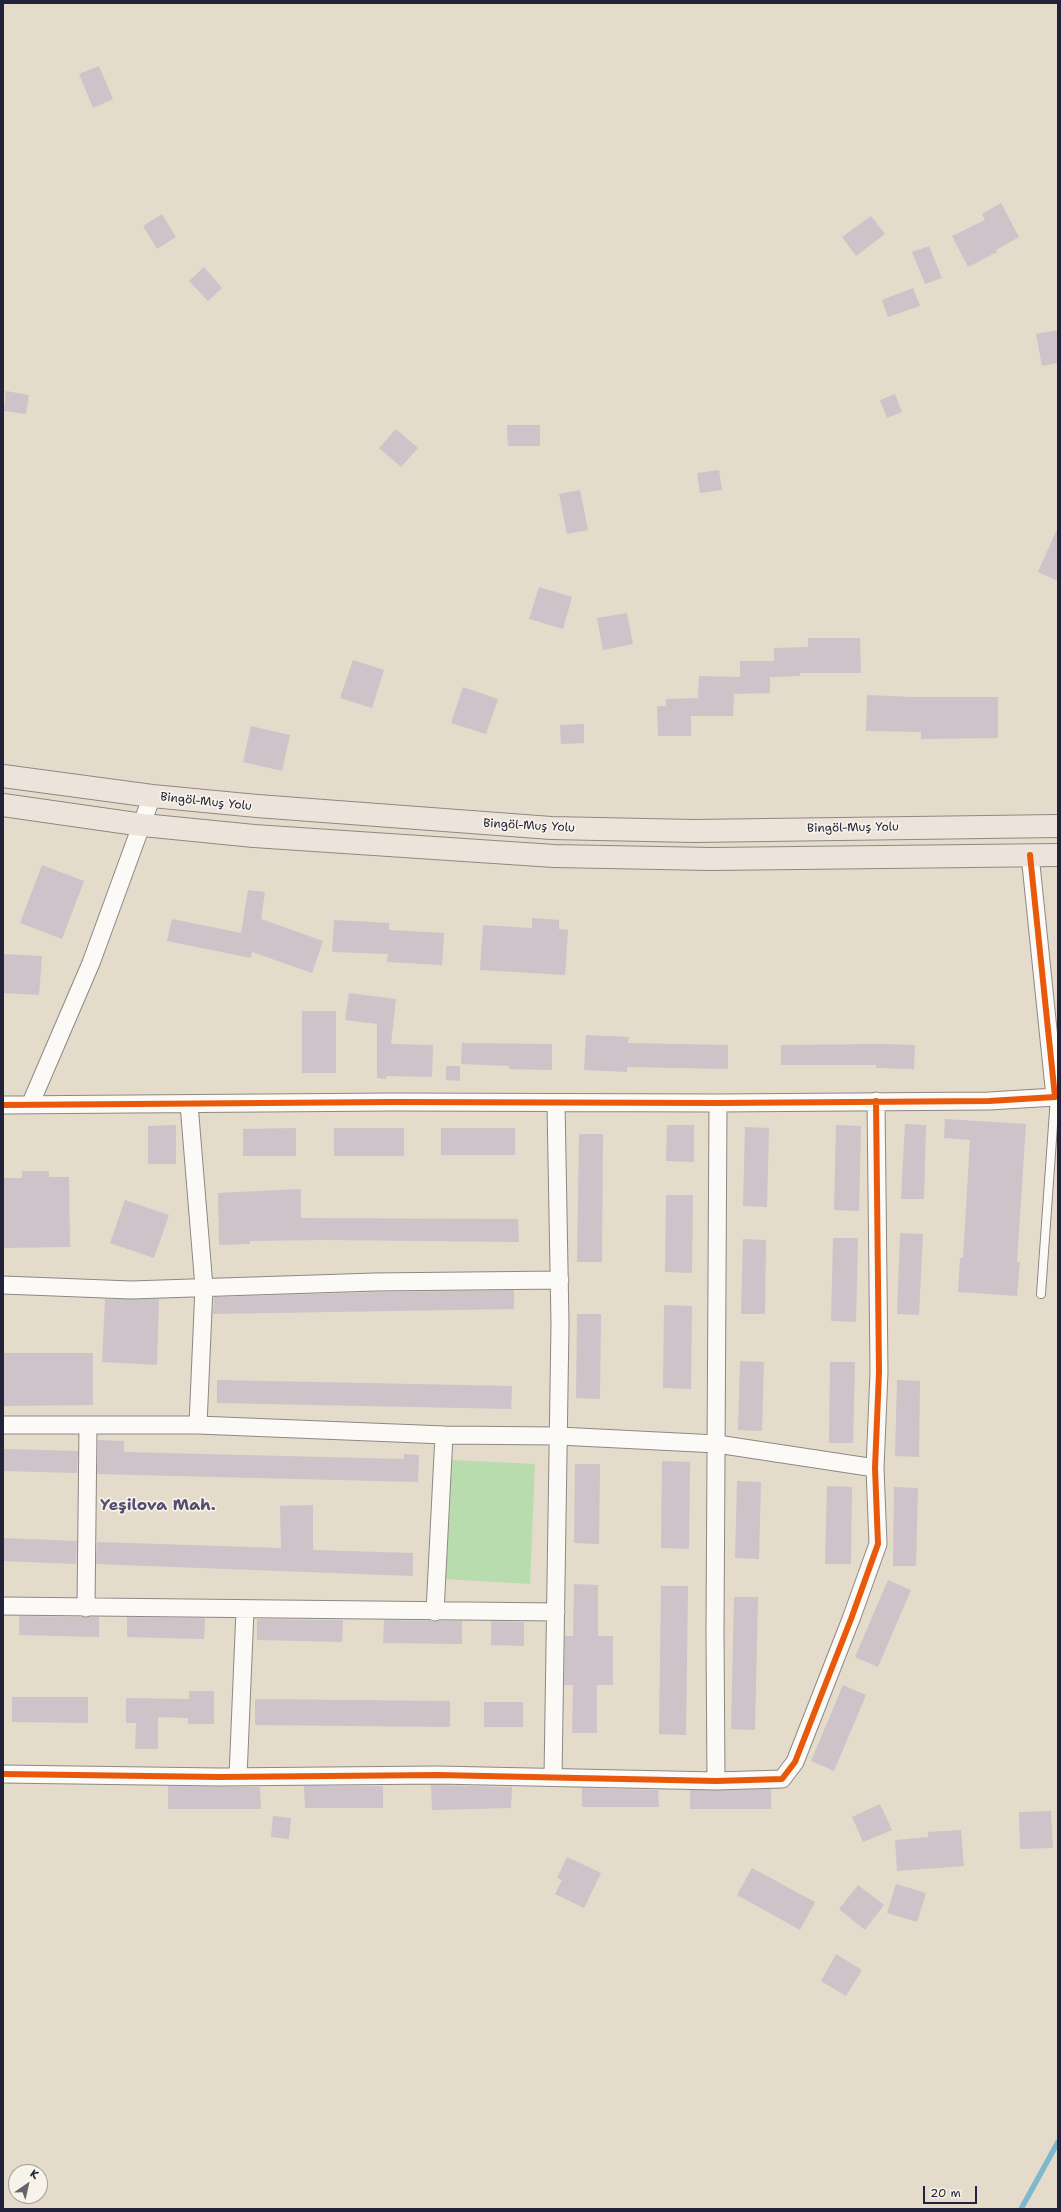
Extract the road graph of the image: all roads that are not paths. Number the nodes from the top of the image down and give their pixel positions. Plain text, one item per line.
1 (3, 776) edge
2 (152, 796) junction
3 (3, 805) edge
4 (142, 825) junction
5 (1058, 826) edge
6 (1030, 855) junction
7 (1058, 855) edge
8 (1055, 1097) junction
9 (876, 1101) junction
10 (556, 1103) junction
11 (718, 1103) junction
12 (30, 1104) junction
13 (190, 1104) junction
14 (3, 1105) edge
15 (560, 1280) junction
16 (3, 1285) edge
17 (204, 1287) junction
18 (1041, 1294) dead end
19 (3, 1425) edge
20 (198, 1425) junction
21 (88, 1426) junction
22 (444, 1435) junction
23 (559, 1436) junction
24 (717, 1444) junction
25 (875, 1468) junction
26 (3, 1606) edge
27 (86, 1608) junction
28 (245, 1610) junction
29 (435, 1612) junction
30 (556, 1612) junction
31 (3, 1774) edge
32 (238, 1777) junction
33 (553, 1777) junction
34 (716, 1781) junction

1 - 2 highway, Bingöl-Muş Yolu
2 - 4 street
2 - 5 highway, Bingöl-Muş Yolu
3 - 4 highway
4 - 6 highway
4 - 12 street
6 - 7 highway
6 - 8 street
8 - 9 street
8 - 18 lane
9 - 11 street
9 - 25 street
10 - 11 street
10 - 13 street
10 - 15 street
11 - 24 street
12 - 13 street
12 - 14 street
13 - 17 street
15 - 17 street
15 - 23 street
16 - 17 street
17 - 20 street
19 - 21 street
20 - 21 street
20 - 22 street
21 - 27 street
22 - 23 street
22 - 29 street
23 - 24 street
23 - 30 street
24 - 25 street
24 - 34 street
25 - 34 street
26 - 27 street
27 - 28 street
28 - 29 street
28 - 32 street
29 - 30 street
30 - 33 street
31 - 32 street
32 - 33 street
33 - 34 street

